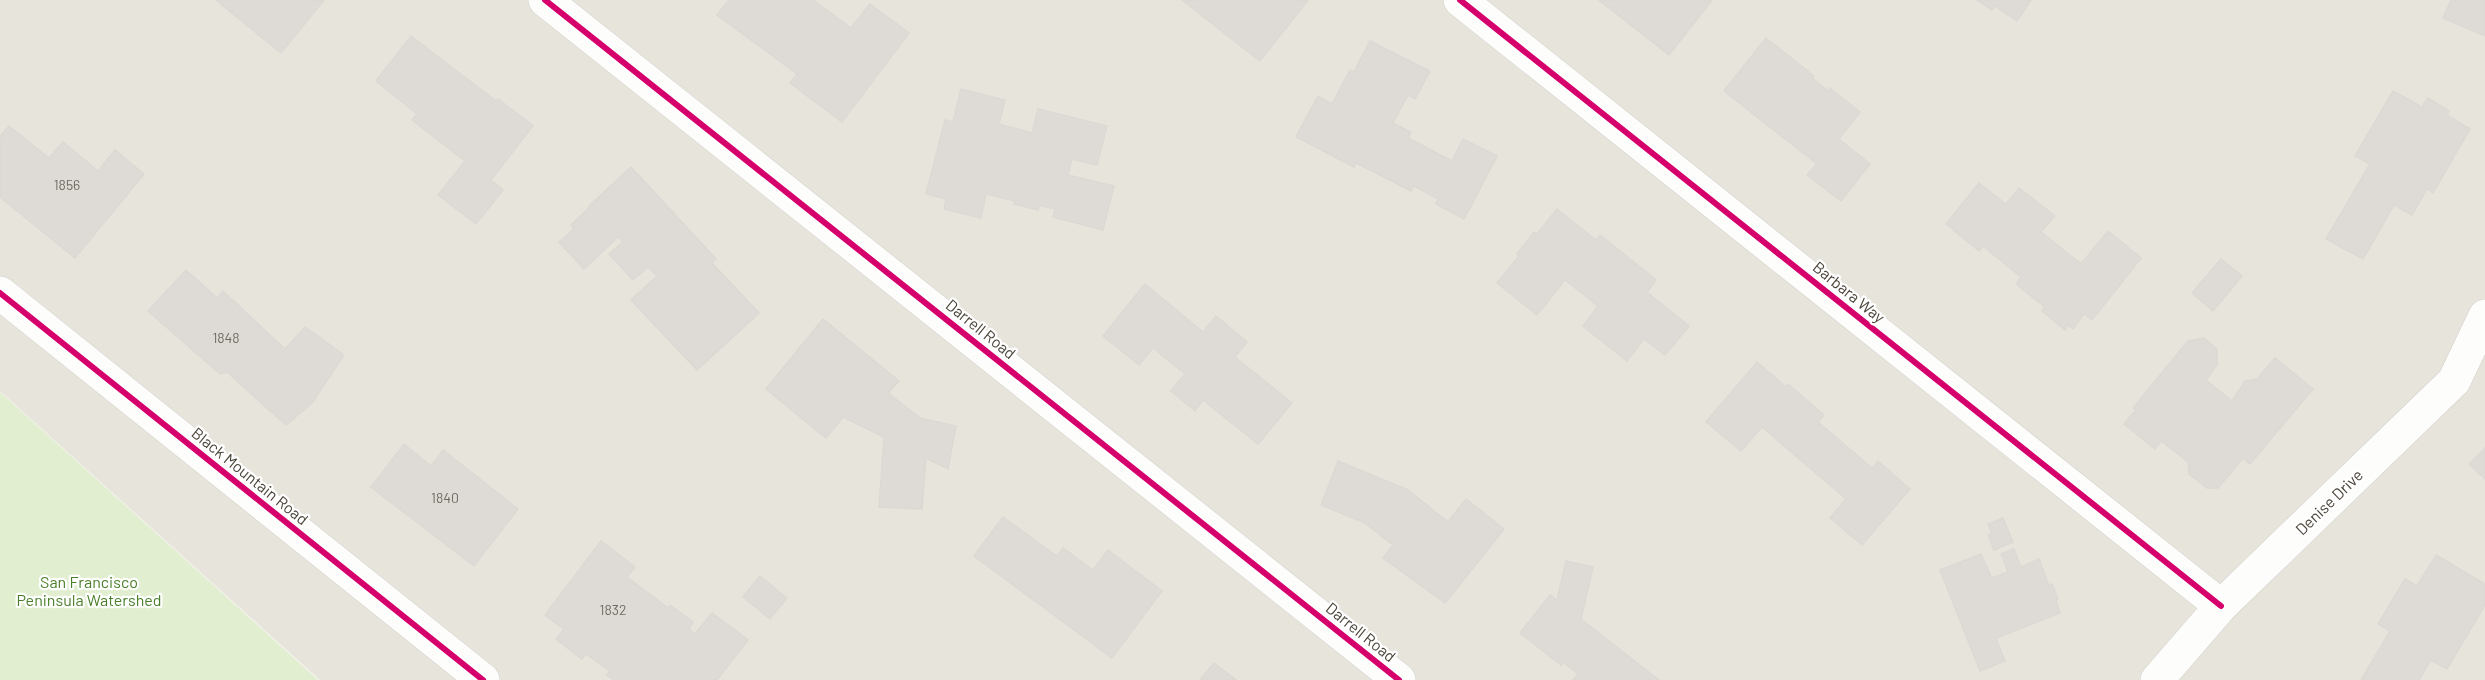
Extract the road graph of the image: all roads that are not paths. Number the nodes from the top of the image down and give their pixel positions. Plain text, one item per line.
1 (545, 0) edge
2 (1460, 0) edge
3 (0, 293) edge
4 (2485, 316) edge
5 (2221, 606) junction
6 (483, 680) edge
7 (1399, 680) edge
8 (2157, 680) edge

1 - 7 street, Darrell Road
2 - 5 street, Barbara Way
3 - 6 street, Black Mountain Road
4 - 5 street, Denise Drive
5 - 8 street, Denise Drive

